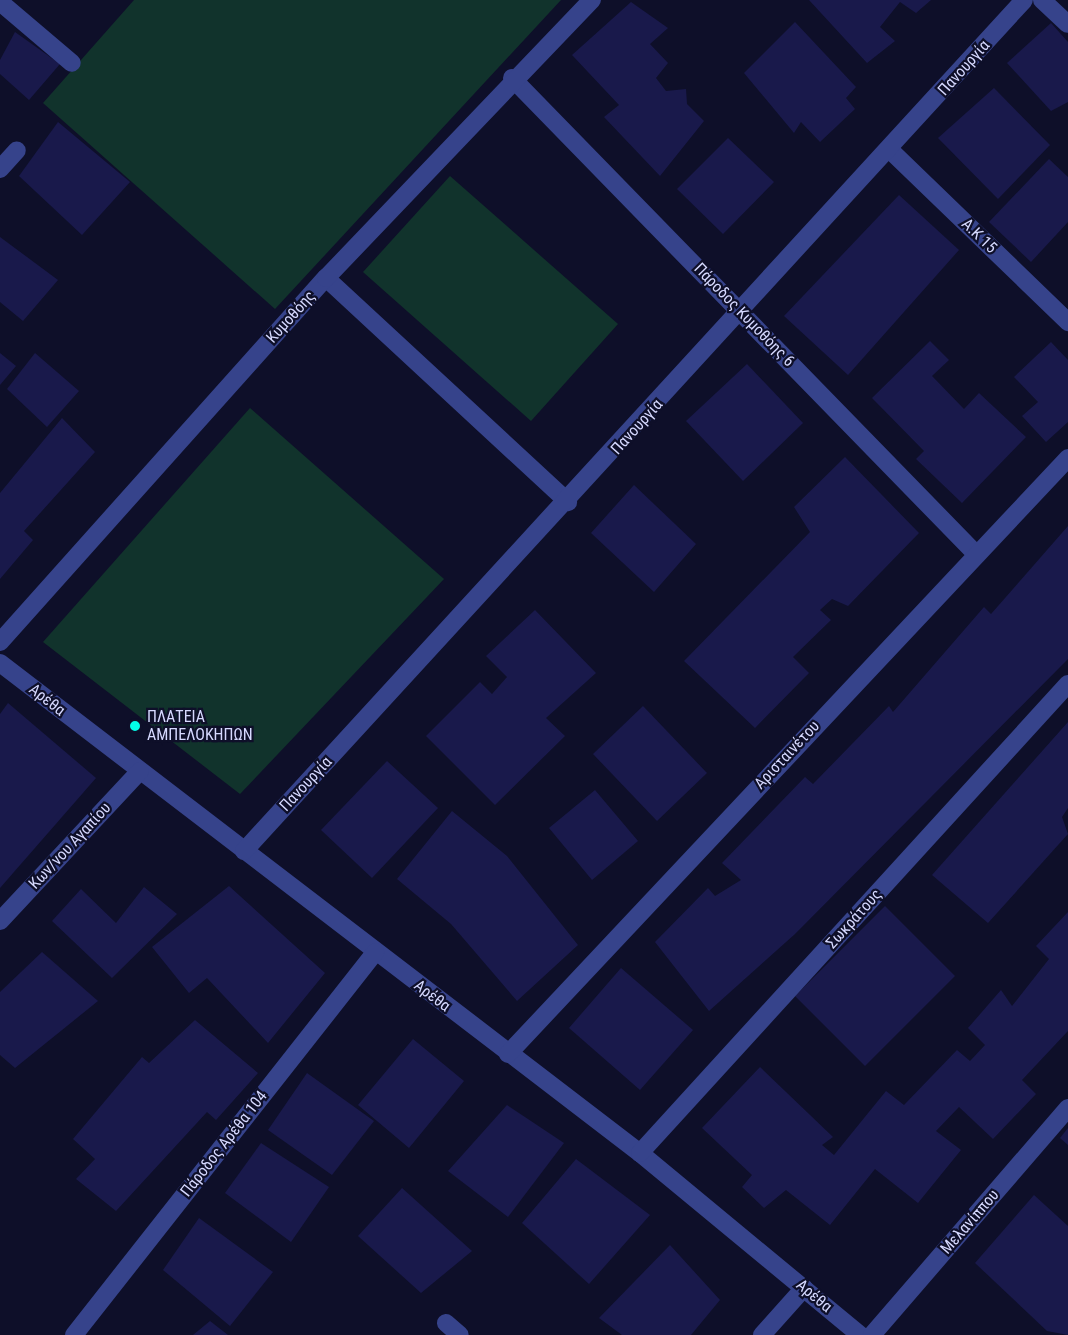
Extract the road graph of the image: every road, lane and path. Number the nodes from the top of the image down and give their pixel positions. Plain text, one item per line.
1 (592, 0) edge
2 (1024, 0) edge
3 (1042, 0) edge
4 (0, 2) edge
5 (1068, 24) edge
6 (72, 63) dead end
7 (512, 78) junction
8 (17, 150) dead end
9 (890, 150) junction
10 (0, 169) edge
11 (326, 278) junction
12 (741, 312) junction
13 (1068, 322) edge
14 (1068, 458) edge
15 (568, 502) junction
16 (975, 553) junction
17 (0, 642) edge
18 (0, 663) edge
19 (1068, 684) edge
20 (140, 771) junction
21 (244, 851) junction
22 (0, 921) edge
23 (375, 952) junction
24 (508, 1054) junction
25 (1068, 1108) edge
26 (640, 1153) junction
27 (804, 1288) junction
28 (74, 1335) edge
29 (762, 1335) edge
30 (860, 1335) edge
31 (872, 1335) edge

1 - 7 street, Κυμοθόης
2 - 9 street, Πανουργία
3 - 5 street
4 - 6 street
7 - 11 street, Κυμοθόης
7 - 12 street, Πάροδος Κυμοθόης 6
8 - 10 street
9 - 12 street, Πανουργία
9 - 13 street, Α.Κ 15
11 - 15 street
11 - 17 street, Κυμοθόης
12 - 15 street, Πανουργία
12 - 16 street, Πάροδος Κυμοθόης 6
14 - 16 street, Αρισταινέτου
15 - 21 street, Πανουργία
16 - 24 street, Αρισταινέτου
18 - 20 street, Αρέθα
19 - 26 street, Σωκράτους
20 - 21 street, Αρέθα
20 - 22 street, Κων/νου Αγαπίου
21 - 23 street, Αρέθα
23 - 24 street, Αρέθα
23 - 28 street, Πάροδος Αρέθα 104
24 - 26 street, Αρέθα
25 - 31 street, Μελανίππου
26 - 27 street, Αρέθα
27 - 29 street
27 - 30 street, Αρέθα

